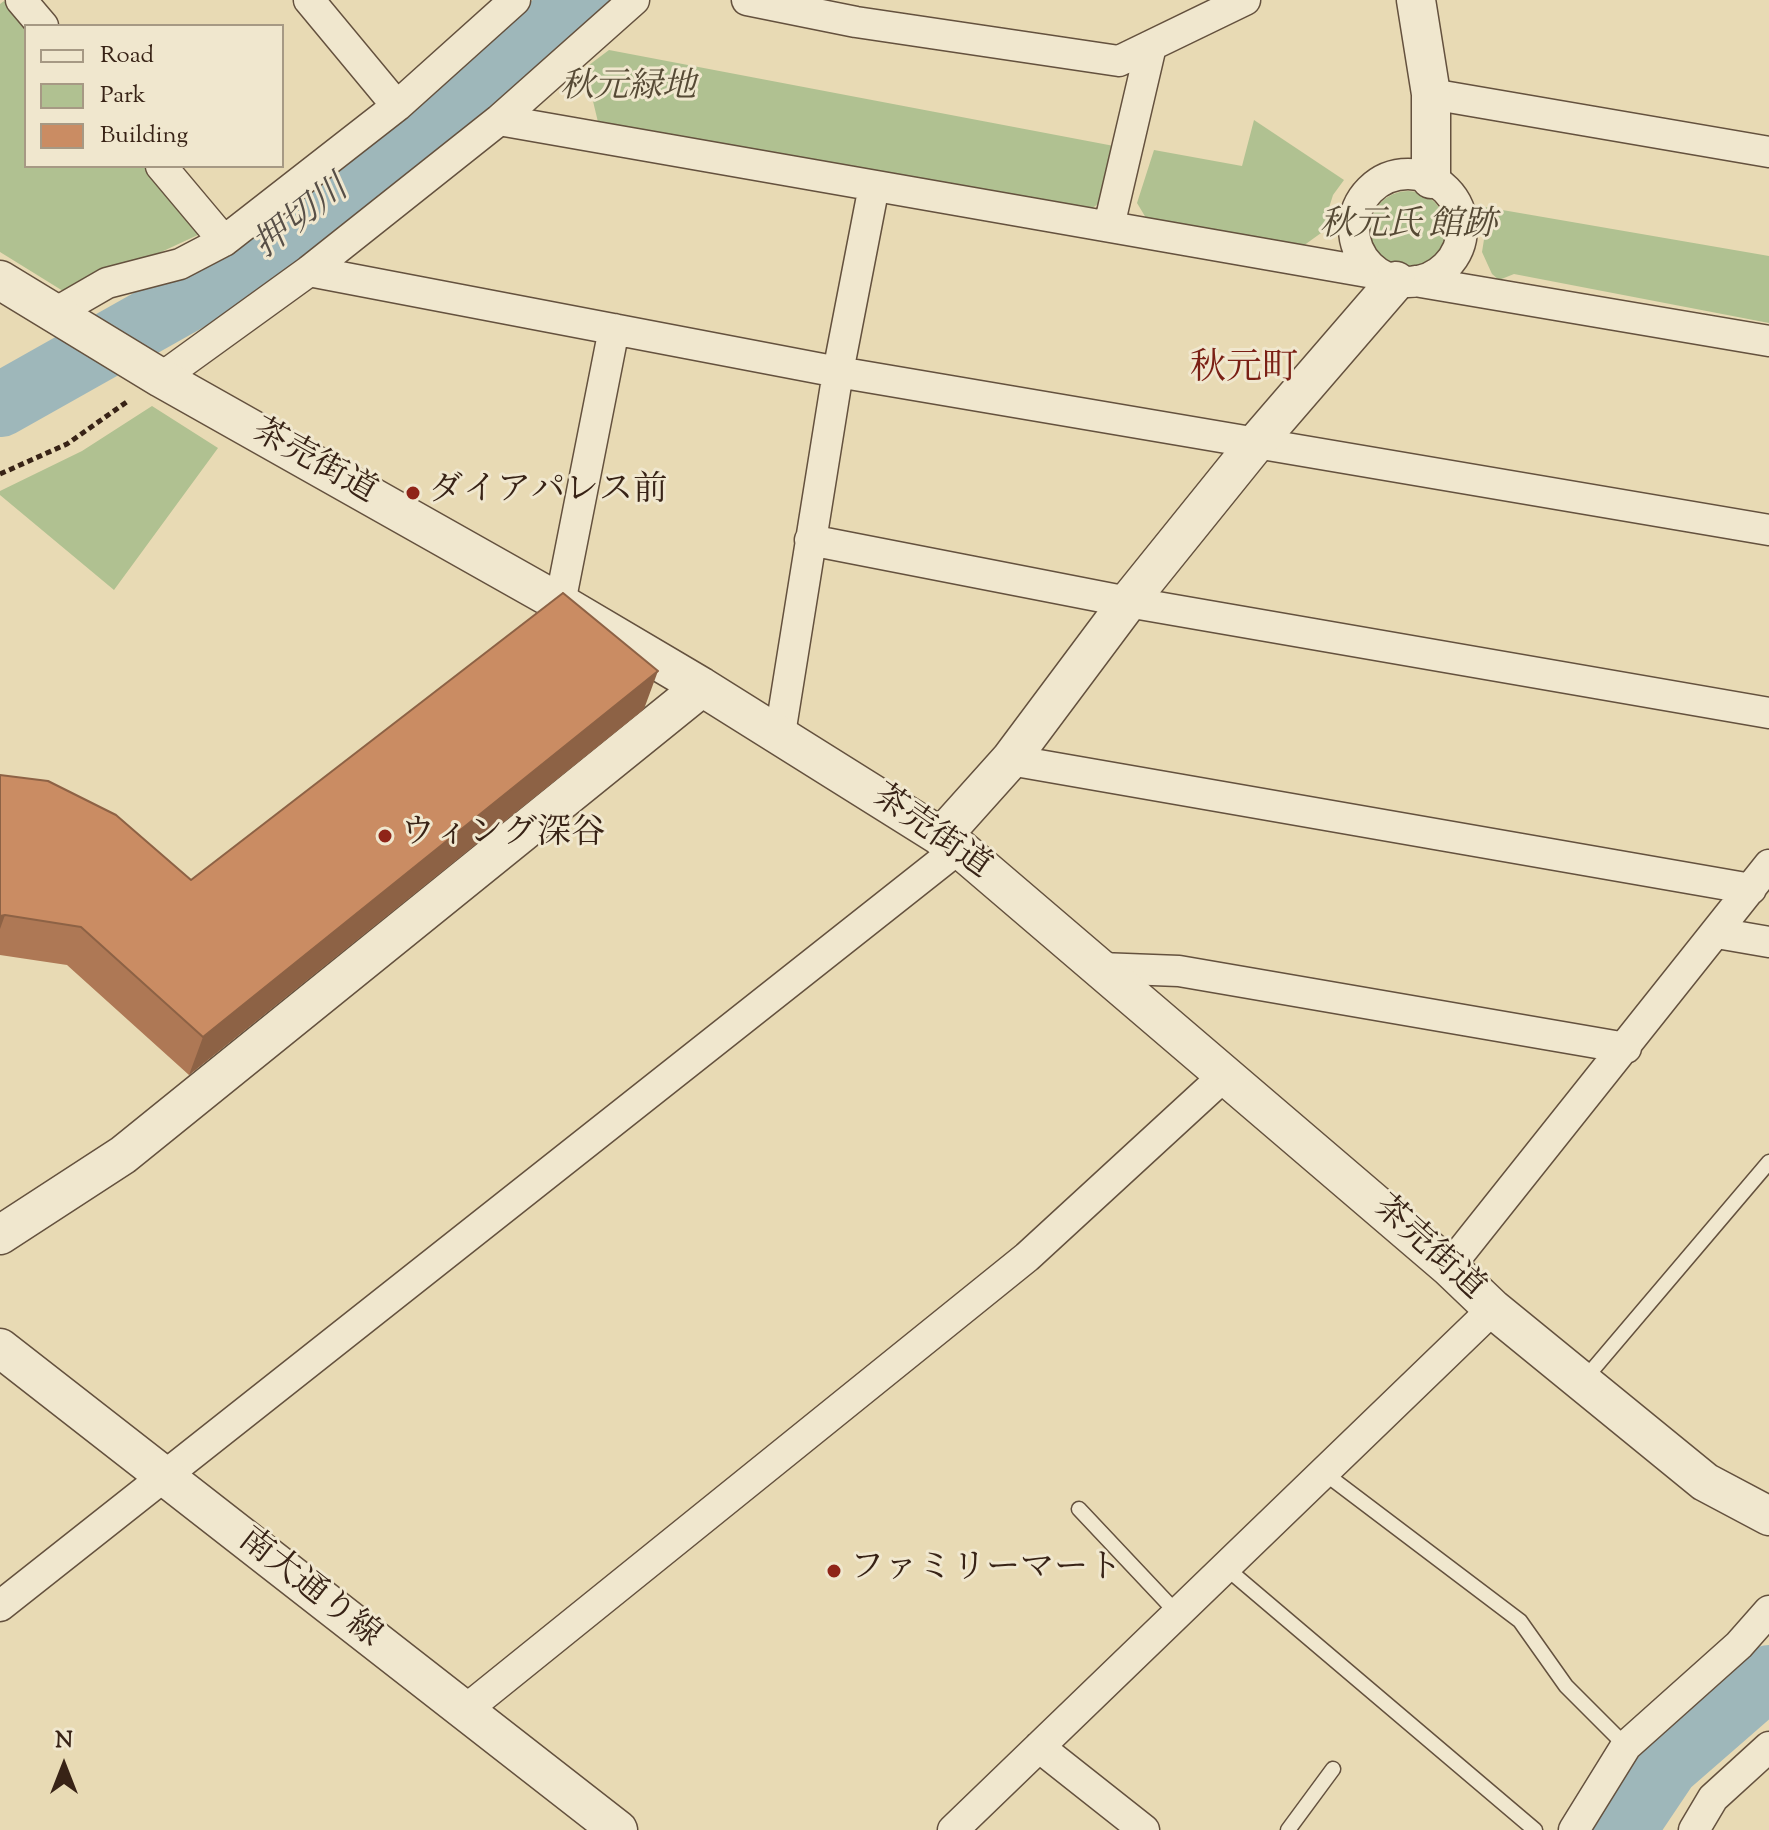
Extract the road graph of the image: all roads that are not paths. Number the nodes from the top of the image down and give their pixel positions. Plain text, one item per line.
1 (21, 0) edge
2 (309, 0) edge
3 (515, 0) edge
4 (634, 0) edge
5 (747, 0) edge
6 (880, 0) edge
7 (1245, 0) edge
8 (1416, 0) edge
9 (856, 22) junction
10 (41, 24) edge
11 (1151, 46) junction
12 (1431, 94) junction
13 (397, 106) junction
14 (499, 120) junction
15 (1769, 152) edge
16 (163, 168) edge
17 (1431, 179) junction
18 (874, 186) junction
19 (1109, 226) junction
20 (224, 241) junction
21 (309, 271) junction
22 (1396, 279) junction
23 (0, 280) edge
24 (64, 319) junction
25 (614, 329) junction
26 (1769, 341) edge
27 (151, 372) junction
28 (838, 372) junction
29 (1257, 442) junction
30 (1769, 530) edge
31 (810, 540) junction
32 (1128, 602) junction
33 (560, 603) junction
34 (702, 687) junction
35 (1769, 713) edge
36 (780, 734) junction
37 (1010, 760) junction
38 (950, 843) junction
39 (1760, 877) edge
40 (1717, 933) junction
41 (1769, 942) edge
42 (1100, 968) junction
43 (1626, 1048) junction
44 (1225, 1075) junction
45 (1769, 1162) edge
46 (0, 1235) edge
47 (1449, 1267) junction
48 (1493, 1309) junction
49 (0, 1348) edge
50 (1582, 1383) junction
51 (1323, 1472) junction
52 (162, 1476) junction
53 (1079, 1509) dead end
54 (1769, 1516) edge
55 (1225, 1567) junction
56 (0, 1606) edge
57 (1769, 1611) edge
58 (1177, 1613) junction
59 (463, 1712) junction
60 (1626, 1746) junction
61 (1039, 1747) junction
62 (1769, 1747) edge
63 (1333, 1769) dead end
64 (618, 1830) edge
65 (953, 1830) edge
66 (1144, 1830) edge
67 (1288, 1830) edge
68 (1535, 1830) edge
69 (1574, 1830) edge
70 (1694, 1830) edge

1 - 10 street
2 - 13 street
3 - 13 street
4 - 14 street
5 - 9 street
6 - 9 street
7 - 11 street
8 - 12 street
9 - 11 street
11 - 19 street
12 - 15 street
12 - 17 street
13 - 20 street
14 - 18 street
14 - 21 street
16 - 20 street
17 - 22 street
17 - 22 street
18 - 19 street
18 - 28 street
19 - 22 street
20 - 24 street
21 - 25 street
21 - 27 street
22 - 26 street
22 - 29 street
23 - 24 street, 茶売街道
24 - 27 street, 茶売街道
25 - 28 street
25 - 33 street
27 - 33 street, 茶売街道
28 - 29 street
28 - 31 street
29 - 30 street
29 - 32 street
31 - 32 street
31 - 36 street
32 - 35 street
32 - 37 street
33 - 34 street, 茶売街道
34 - 36 street, 茶売街道
34 - 46 street
36 - 38 street, 茶売街道
37 - 38 street
37 - 39 street
38 - 42 street, 茶売街道
38 - 52 street
39 - 40 street
40 - 41 street
40 - 43 street
42 - 43 street
42 - 44 street, 茶売街道
43 - 47 street
44 - 47 street, 茶売街道
44 - 59 street
45 - 50 lane
47 - 48 street, 茶売街道
48 - 50 street, 茶売街道
48 - 51 street
49 - 52 street, 南大通り線
50 - 54 street, 茶売街道
51 - 55 street
51 - 60 lane
52 - 56 street
52 - 59 street, 南大通り線
53 - 58 lane
55 - 58 street
55 - 68 lane
57 - 60 street
58 - 61 street
59 - 64 street, 南大通り線
60 - 69 street
61 - 65 street
61 - 66 street
62 - 70 street
63 - 67 lane

